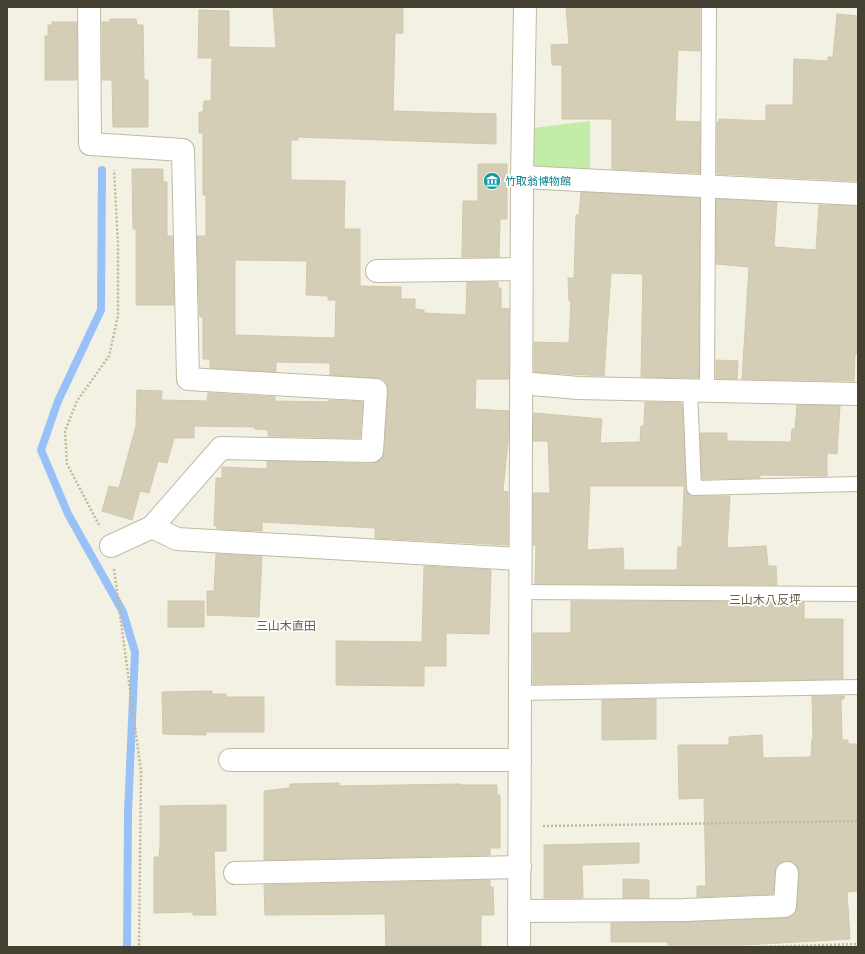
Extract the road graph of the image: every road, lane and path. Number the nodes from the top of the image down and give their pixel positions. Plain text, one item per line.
1 (89, 7) edge
2 (525, 7) edge
3 (709, 7) edge
4 (522, 177) junction
5 (707, 186) junction
6 (858, 194) edge
7 (521, 269) junction
8 (377, 271) dead end
9 (521, 383) junction
10 (699, 389) junction
11 (858, 394) edge
12 (858, 484) edge
13 (152, 527) junction
14 (110, 546) dead end
15 (520, 559) junction
16 (520, 592) junction
17 (858, 594) edge
18 (858, 687) edge
19 (520, 693) junction
20 (230, 760) dead end
21 (520, 760) junction
22 (858, 821) edge
23 (520, 826) junction
24 (520, 867) junction
25 (235, 873) dead end
26 (787, 873) dead end
27 (519, 911) junction
28 (858, 944) edge
29 (519, 947) edge
30 (762, 947) edge

1 - 13 street
2 - 4 street
3 - 5 lane
4 - 5 street
4 - 7 street
5 - 6 street
5 - 10 lane
7 - 8 street
7 - 9 street
9 - 10 street
9 - 15 street
10 - 11 street
10 - 12 lane
13 - 14 street
13 - 15 street
15 - 16 street
16 - 17 lane
16 - 19 street
18 - 19 lane
19 - 21 street
20 - 21 street
21 - 23 street
22 - 23 path
23 - 24 street
24 - 25 street
24 - 27 street
26 - 27 street
27 - 29 street
28 - 30 path

